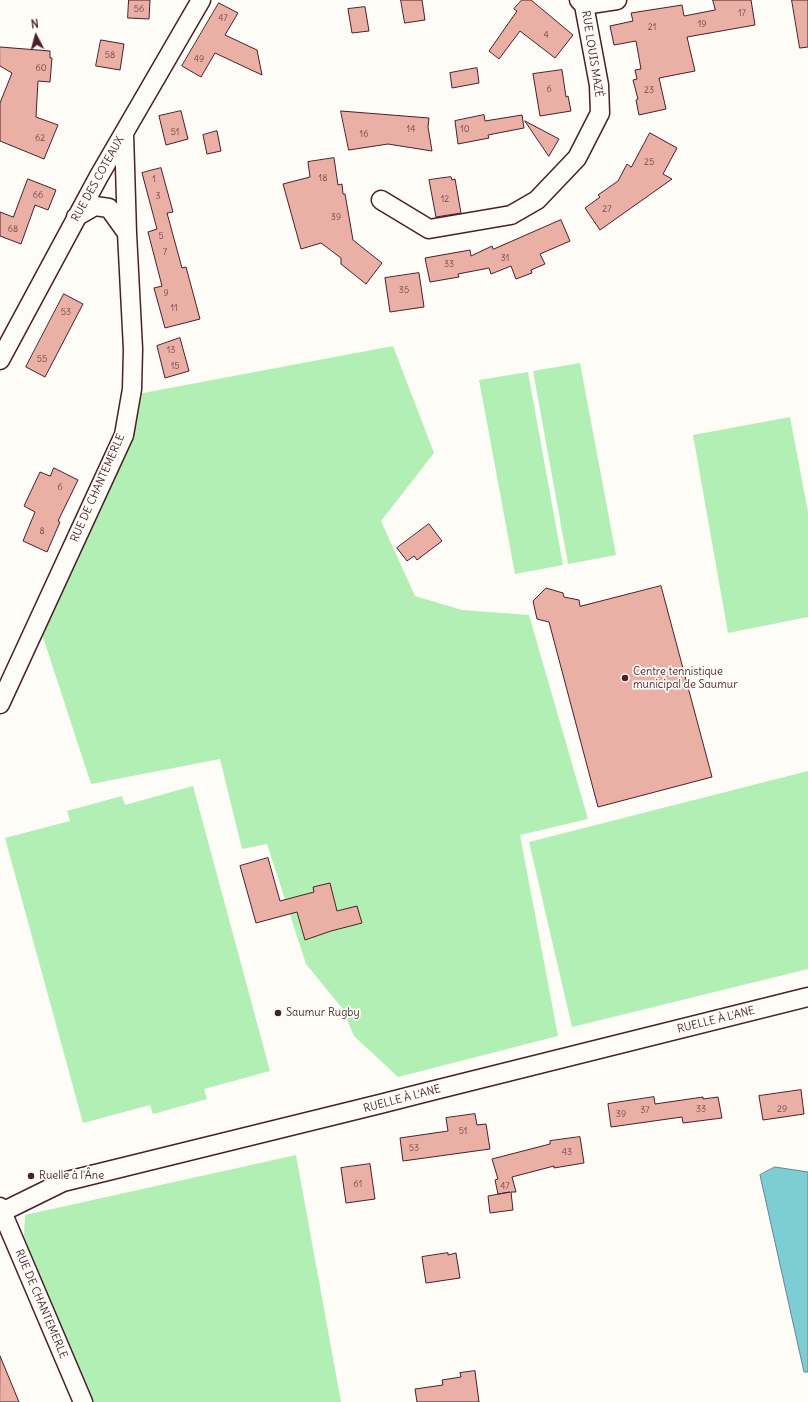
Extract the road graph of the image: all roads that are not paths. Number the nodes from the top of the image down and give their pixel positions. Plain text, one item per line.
1 (201, 0) edge
2 (617, 0) edge
3 (582, 2) edge
4 (124, 132) junction
5 (97, 179) junction
6 (381, 200) dead end
7 (126, 205) junction
8 (76, 217) junction
9 (126, 233) junction
10 (0, 360) edge
11 (0, 704) edge
12 (808, 997) edge
13 (1, 1210) edge
14 (83, 1402) edge

1 - 4 street, RUE DES COTEAUX
2 - 3 street, RUE LOUIS MAZÉ
3 - 6 street, RUE LOUIS MAZÉ
4 - 5 street, RUE DES COTEAUX
4 - 7 street, RUE DE CHANTEMERLE
5 - 7 street
5 - 8 street, RUE DES COTEAUX
5 - 9 street, RUE DE CHANTEMERLE
7 - 9 street, RUE DE CHANTEMERLE
8 - 9 street
8 - 10 street, RUE DES COTEAUX
9 - 11 street, RUE DE CHANTEMERLE
12 - 13 street, RUELLE À L'ANE
13 - 14 street, RUE DE CHANTEMERLE

